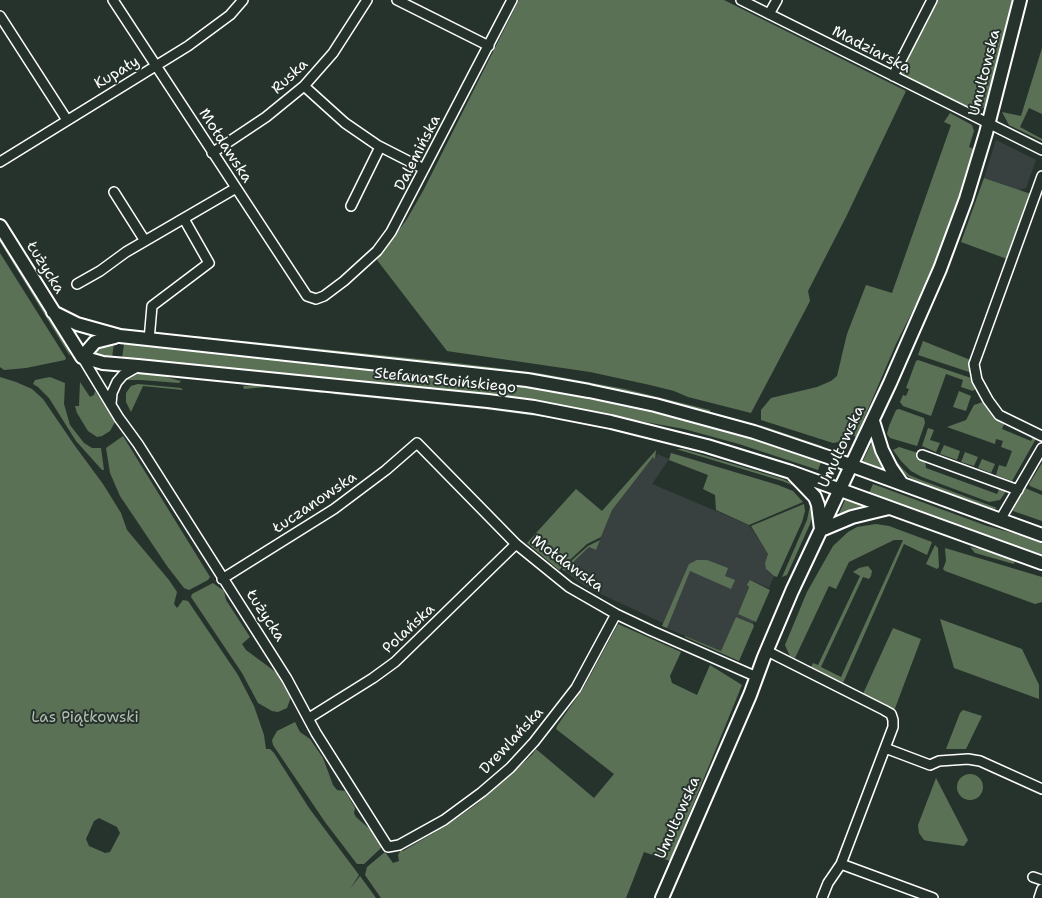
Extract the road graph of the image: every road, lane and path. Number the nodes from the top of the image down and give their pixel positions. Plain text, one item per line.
1 (113, 0) edge
2 (243, 0) edge
3 (367, 0) edge
4 (397, 0) edge
5 (512, 0) edge
6 (741, 0) edge
7 (776, 0) edge
8 (932, 0) edge
9 (1020, 0) edge
10 (769, 14) junction
11 (0, 16) edge
12 (489, 46) junction
13 (156, 65) junction
14 (893, 76) junction
15 (304, 86) junction
16 (67, 120) junction
17 (989, 124) junction
18 (380, 146) junction
19 (1042, 150) edge
20 (212, 153) junction
21 (0, 162) edge
22 (424, 169) junction
23 (1042, 176) edge
24 (236, 188) junction
25 (114, 192) dead end
26 (351, 206) dead end
27 (184, 219) junction
28 (0, 226) edge
29 (146, 241) junction
30 (77, 284) dead end
31 (320, 298) joint
32 (53, 312) junction
33 (120, 336) junction
34 (149, 340) junction
35 (82, 356) junction
36 (138, 366) junction
37 (111, 404) junction
38 (872, 420) junction
39 (1042, 436) edge
40 (418, 443) joint
41 (1042, 448) edge
42 (922, 455) dead end
43 (851, 465) junction
44 (791, 472) junction
45 (902, 484) junction
46 (840, 488) junction
47 (1018, 490) junction
48 (889, 508) junction
49 (1000, 520) junction
50 (821, 530) junction
51 (1042, 535) edge
52 (516, 544) junction
53 (1042, 563) edge
54 (222, 578) junction
55 (616, 614) junction
56 (766, 651) junction
57 (757, 677) junction
58 (308, 718) junction
59 (885, 748) junction
60 (1042, 789) edge
61 (388, 847) joint
62 (841, 864) junction
63 (1033, 876) dead end
64 (1042, 880) edge
65 (1042, 889) edge
66 (662, 898) edge
67 (822, 898) edge
68 (933, 898) edge
69 (1038, 898) edge

1 - 13 street, Mołdawska
2 - 13 street, Kupały
3 - 15 street, Ruska
4 - 12 street
5 - 12 street, Dalemińska
6 - 10 street, Madziarska
7 - 10 street
8 - 14 street
9 - 17 street, Umultowska
10 - 14 street, Madziarska
11 - 16 street
12 - 22 street, Dalemińska
13 - 16 street, Kupały
13 - 20 street, Mołdawska
14 - 17 street, Madziarska
15 - 18 street
15 - 20 street, Ruska
16 - 21 street, Kupały
17 - 19 street, Madziarska
17 - 38 street, Umultowska
18 - 22 street
18 - 26 street
20 - 24 street, Mołdawska
22 - 31 street, Dalemińska
23 - 39 street
24 - 27 street
24 - 31 street, Mołdawska
25 - 29 street
27 - 29 street
27 - 34 street
28 - 32 street, Łużycka
29 - 30 street
32 - 33 street, Stefana Stoińskiego
32 - 35 street, Łużycka
33 - 34 street, Stefana Stoińskiego
33 - 35 street, Stefana Stoińskiego
34 - 43 street, Stefana Stoińskiego
35 - 36 street, Stefana Stoińskiego
35 - 37 street, Łużycka
36 - 37 street
36 - 44 street, Stefana Stoińskiego
37 - 54 street, Łużycka
38 - 43 street, Umultowska
38 - 45 street
40 - 52 street, Mołdawska
40 - 54 street, Łuczanowska
41 - 47 street
42 - 47 street
43 - 45 street, Stefana Stoińskiego
43 - 46 street, Umultowska
44 - 46 street, Stefana Stoińskiego
44 - 50 street
45 - 49 street, Stefana Stoińskiego
46 - 48 street, Stefana Stoińskiego
46 - 50 street, Umultowska
47 - 49 street
48 - 50 street
48 - 53 street, Stefana Stoińskiego
49 - 51 street, Stefana Stoińskiego
50 - 56 street, Umultowska
52 - 55 street, Mołdawska
52 - 58 street, Polańska
54 - 58 street, Łużycka
55 - 57 street, Mołdawska
55 - 61 street, Drewlańska
56 - 57 street, Umultowska
56 - 59 street
57 - 66 street, Umultowska
58 - 61 street, Łużycka
59 - 60 street
59 - 62 street
62 - 67 street
62 - 68 street
63 - 64 street
65 - 69 street

